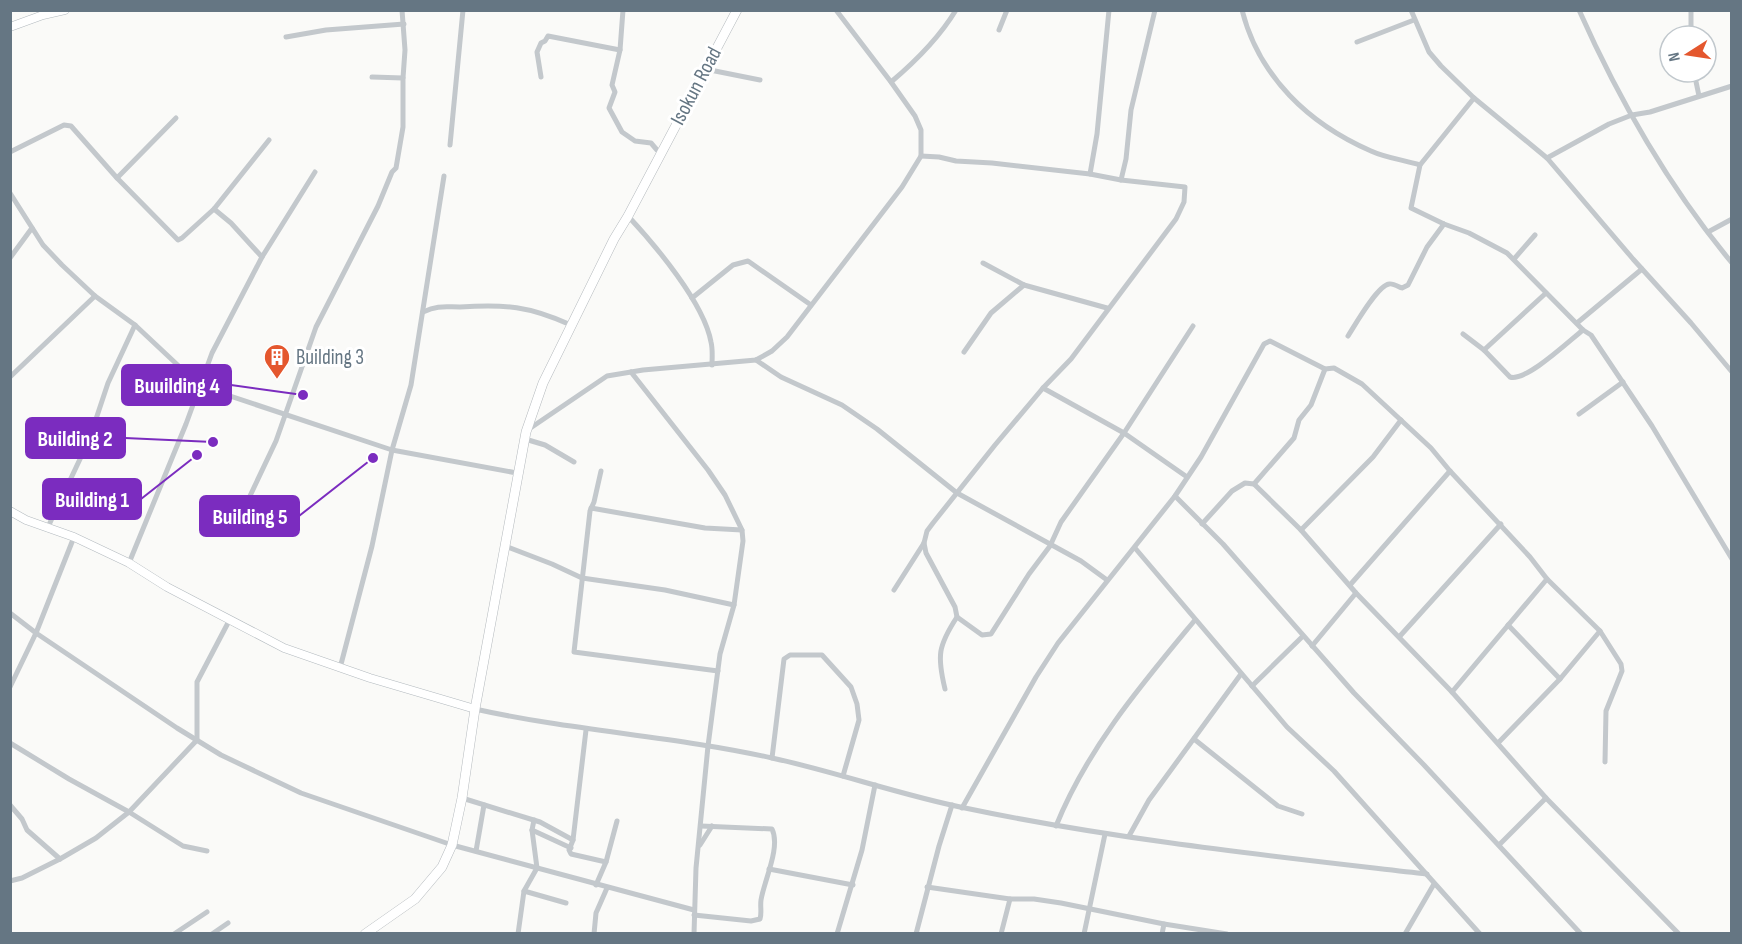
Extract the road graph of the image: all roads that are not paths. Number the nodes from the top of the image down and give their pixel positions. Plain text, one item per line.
1 (65, 10) edge
2 (402, 10) edge
3 (463, 10) edge
4 (623, 10) edge
5 (737, 10) edge
6 (836, 10) edge
7 (956, 10) edge
8 (1007, 10) edge
9 (1109, 10) edge
10 (1155, 10) edge
11 (1242, 10) edge
12 (1411, 10) edge
13 (1579, 10) edge
14 (41, 13) edge
15 (1414, 20) junction
16 (404, 24) junction
17 (10, 27) edge
18 (999, 30) dead end
19 (286, 37) dead end
20 (1357, 42) dead end
21 (620, 50) junction
22 (705, 69) junction
23 (372, 77) dead end
24 (541, 77) dead end
25 (403, 78) junction
26 (760, 80) dead end
27 (891, 82) junction
28 (1696, 84) edge
29 (1731, 86) edge
30 (1698, 96) junction
31 (1474, 98) junction
32 (1632, 115) junction
33 (176, 118) dead end
34 (269, 140) dead end
35 (450, 145) dead end
36 (661, 151) junction
37 (10, 152) edge
38 (921, 156) junction
39 (1547, 158) junction
40 (1420, 165) junction
41 (315, 172) dead end
42 (1090, 174) junction
43 (444, 176) dead end
44 (117, 178) junction
45 (1121, 180) junction
46 (10, 193) edge
47 (214, 209) junction
48 (628, 216) junction
49 (1731, 219) edge
50 (1444, 224) junction
51 (32, 228) junction
52 (1707, 232) junction
53 (1535, 235) dead end
54 (262, 256) junction
55 (10, 258) edge
56 (1514, 259) junction
57 (983, 263) dead end
58 (1731, 263) edge
59 (1642, 269) junction
60 (1024, 285) junction
61 (1546, 293) junction
62 (95, 296) junction
63 (692, 298) junction
64 (426, 300) junction
65 (811, 305) junction
66 (435, 306) junction
67 (1107, 308) junction
68 (423, 312) junction
69 (1577, 323) junction
70 (135, 325) junction
71 (571, 325) junction
72 (1193, 327) dead end
73 (1583, 330) junction
74 (1463, 334) dead end
75 (1348, 336) dead end
76 (1484, 350) junction
77 (964, 352) dead end
78 (756, 360) junction
79 (712, 365) junction
80 (1325, 369) junction
81 (631, 372) junction
82 (1731, 372) edge
83 (10, 377) edge
84 (1623, 382) junction
85 (200, 386) junction
86 (1043, 388) junction
87 (285, 413) junction
88 (1579, 414) dead end
89 (1401, 420) junction
90 (1124, 433) junction
91 (525, 435) junction
92 (392, 450) junction
93 (574, 462) dead end
94 (601, 471) dead end
95 (1450, 471) junction
96 (517, 473) junction
97 (1187, 477) junction
98 (1254, 484) junction
99 (957, 493) junction
100 (1175, 496) junction
101 (249, 498) dead end
102 (591, 508) junction
103 (10, 511) edge
104 (1202, 524) junction
105 (1501, 524) junction
106 (47, 529) junction
107 (742, 530) junction
108 (1301, 530) junction
109 (74, 537) junction
110 (924, 543) junction
111 (504, 546) junction
112 (1050, 546) junction
113 (1135, 548) junction
114 (1731, 559) edge
115 (129, 563) junction
116 (582, 578) junction
117 (1547, 579) junction
118 (1107, 580) junction
119 (1350, 585) junction
120 (894, 590) dead end
121 (1356, 593) junction
122 (734, 605) junction
123 (10, 613) edge
124 (957, 617) junction
125 (1195, 620) junction
126 (229, 621) junction
127 (1509, 625) junction
128 (1600, 631) junction
129 (36, 633) junction
130 (1303, 636) junction
131 (1400, 636) junction
132 (1312, 646) junction
133 (340, 668) junction
134 (718, 671) junction
135 (1241, 674) junction
136 (1560, 679) junction
137 (1252, 686) junction
138 (10, 687) edge
139 (945, 689) dead end
140 (1452, 692) junction
141 (475, 709) junction
142 (586, 730) junction
143 (1194, 739) junction
144 (197, 740) junction
145 (1498, 742) junction
146 (10, 743) edge
147 (708, 746) junction
148 (772, 758) junction
149 (1605, 762) dead end
150 (843, 776) junction
151 (875, 785) junction
152 (462, 798) junction
153 (1546, 798) junction
154 (484, 804) junction
155 (10, 805) edge
156 (952, 805) junction
157 (962, 808) junction
158 (129, 812) junction
159 (1302, 814) dead end
160 (534, 820) junction
161 (616, 821) dead end
162 (701, 826) junction
163 (712, 826) junction
164 (1056, 826) junction
165 (532, 830) junction
166 (1105, 834) junction
167 (1129, 836) junction
168 (573, 840) junction
169 (452, 844) junction
170 (1499, 845) junction
171 (699, 847) junction
172 (571, 848) junction
173 (207, 851) dead end
174 (476, 851) junction
175 (60, 859) junction
176 (606, 862) junction
177 (537, 868) junction
178 (769, 869) junction
179 (1427, 874) junction
180 (10, 881) edge
181 (1434, 884) junction
182 (596, 885) junction
183 (853, 885) junction
184 (927, 887) junction
185 (607, 888) junction
186 (524, 891) junction
187 (1010, 899) junction
188 (566, 903) dead end
189 (1088, 909) junction
190 (207, 912) dead end
191 (694, 912) junction
192 (228, 923) dead end
193 (1164, 924) junction
194 (174, 933) edge
195 (212, 933) edge
196 (365, 933) edge
197 (518, 933) edge
198 (594, 933) edge
199 (694, 933) edge
200 (837, 933) edge
201 (916, 933) edge
202 (1001, 933) edge
203 (1084, 933) edge
204 (1162, 933) edge
205 (1227, 933) edge
206 (1405, 933) edge
207 (1480, 933) edge
208 (1581, 933) edge
209 (1679, 933) edge

1 - 14 street
2 - 16 street
3 - 35 street
4 - 21 street
5 - 22 main road, Isokun Road
6 - 27 street
7 - 27 street
8 - 18 street
9 - 42 street
10 - 45 street
11 - 40 street
12 - 15 street
13 - 32 street
14 - 17 street
15 - 20 street
15 - 31 street
16 - 19 street
16 - 25 street
21 - 24 street
21 - 36 street
22 - 26 street
22 - 36 main road, Isokun Road
23 - 25 street
25 - 87 street
27 - 38 street
28 - 30 street
29 - 30 street
30 - 32 street
31 - 39 street
31 - 40 street
32 - 39 street
32 - 52 street
33 - 44 street
34 - 47 street
36 - 48 main road, Isokun Road
37 - 44 street
38 - 42 street
38 - 65 street
39 - 59 street
40 - 50 street
41 - 54 street
42 - 45 street
43 - 64 street
44 - 47 street
45 - 67 street
46 - 51 street
47 - 54 street
48 - 63 street
48 - 71 main road, Isokun Road
49 - 52 street
50 - 56 street
50 - 75 street
51 - 55 street
51 - 62 street
52 - 58 street
53 - 56 street
54 - 85 street
56 - 61 street
57 - 60 street
59 - 69 street
59 - 82 street
60 - 67 street
60 - 77 street
61 - 69 street
61 - 76 street
62 - 70 street
62 - 83 street
63 - 65 street
63 - 79 street
64 - 66 street
64 - 68 street
65 - 78 street
66 - 68 street
66 - 71 street
67 - 86 street
68 - 92 street
69 - 73 street
70 - 85 street
70 - 106 street
71 - 91 main road, Isokun Road
72 - 90 street
73 - 76 street
73 - 84 street
74 - 76 street
78 - 79 street
78 - 99 street
79 - 81 street
80 - 89 street
80 - 97 street
80 - 98 street
81 - 91 street
81 - 107 street
84 - 88 street
84 - 114 street
85 - 87 street
85 - 115 street
86 - 90 street
86 - 99 street
87 - 92 street
87 - 101 street
89 - 95 street
89 - 108 street
90 - 97 street
90 - 112 street
91 - 93 street
91 - 96 main road, Isokun Road
92 - 96 street
92 - 133 street
94 - 102 street
95 - 105 street
95 - 119 street
96 - 111 main road, Isokun Road
97 - 100 street
98 - 104 street
98 - 108 street
99 - 110 street
99 - 112 street
100 - 104 street
100 - 113 street
102 - 107 street
102 - 116 street
103 - 106 street
104 - 130 street
105 - 117 street
105 - 131 street
106 - 109 street
107 - 122 street
108 - 119 street
109 - 115 street
109 - 129 street
110 - 120 street
110 - 124 street
111 - 116 street
111 - 141 main road, Isokun Road
112 - 118 street
112 - 124 street
113 - 118 street
113 - 125 street
115 - 126 street
116 - 122 street
116 - 134 street
117 - 127 street
117 - 128 street
118 - 157 street
119 - 121 street
121 - 131 street
121 - 132 street
122 - 134 street
123 - 129 street
124 - 139 street
125 - 135 street
125 - 164 street
126 - 133 street
126 - 144 street
127 - 136 street
127 - 140 street
128 - 136 street
128 - 149 street
129 - 138 street
129 - 144 street
130 - 132 street
130 - 137 street
131 - 140 street
132 - 170 street
133 - 141 street
134 - 147 street
135 - 137 street
135 - 143 street
136 - 145 street
137 - 179 street
140 - 145 street
141 - 142 street
141 - 152 main road, Isokun Road
142 - 147 street
142 - 168 street
143 - 159 street
143 - 167 street
144 - 158 street
144 - 169 street
145 - 153 street
146 - 158 street
147 - 148 street
147 - 162 street
148 - 150 street
148 - 150 street
150 - 151 street
151 - 156 street
151 - 183 street
152 - 154 street
152 - 169 main road, Isokun Road
153 - 170 street
153 - 209 street
154 - 160 street
154 - 174 street
155 - 175 street
156 - 157 street
156 - 184 street
157 - 164 street
158 - 173 street
158 - 175 street
160 - 165 street
160 - 168 street
161 - 176 street
162 - 163 street
162 - 171 street
163 - 171 street
163 - 178 street
164 - 166 street
165 - 172 street
165 - 177 street
166 - 167 street
166 - 189 street
167 - 179 street
168 - 172 street
169 - 174 street
169 - 196 main road, Isokun Road
170 - 208 street
171 - 191 street
172 - 176 street
174 - 177 street
175 - 180 street
176 - 182 street
177 - 182 street
177 - 186 street
178 - 183 street
178 - 191 street
179 - 181 street
181 - 206 street
181 - 207 street
182 - 185 street
183 - 200 street
184 - 187 street
184 - 201 street
185 - 191 street
185 - 198 street
186 - 188 street
186 - 197 street
187 - 189 street
187 - 202 street
189 - 193 street
189 - 203 street
190 - 194 street
191 - 199 street
192 - 195 street
193 - 204 street
193 - 205 street

